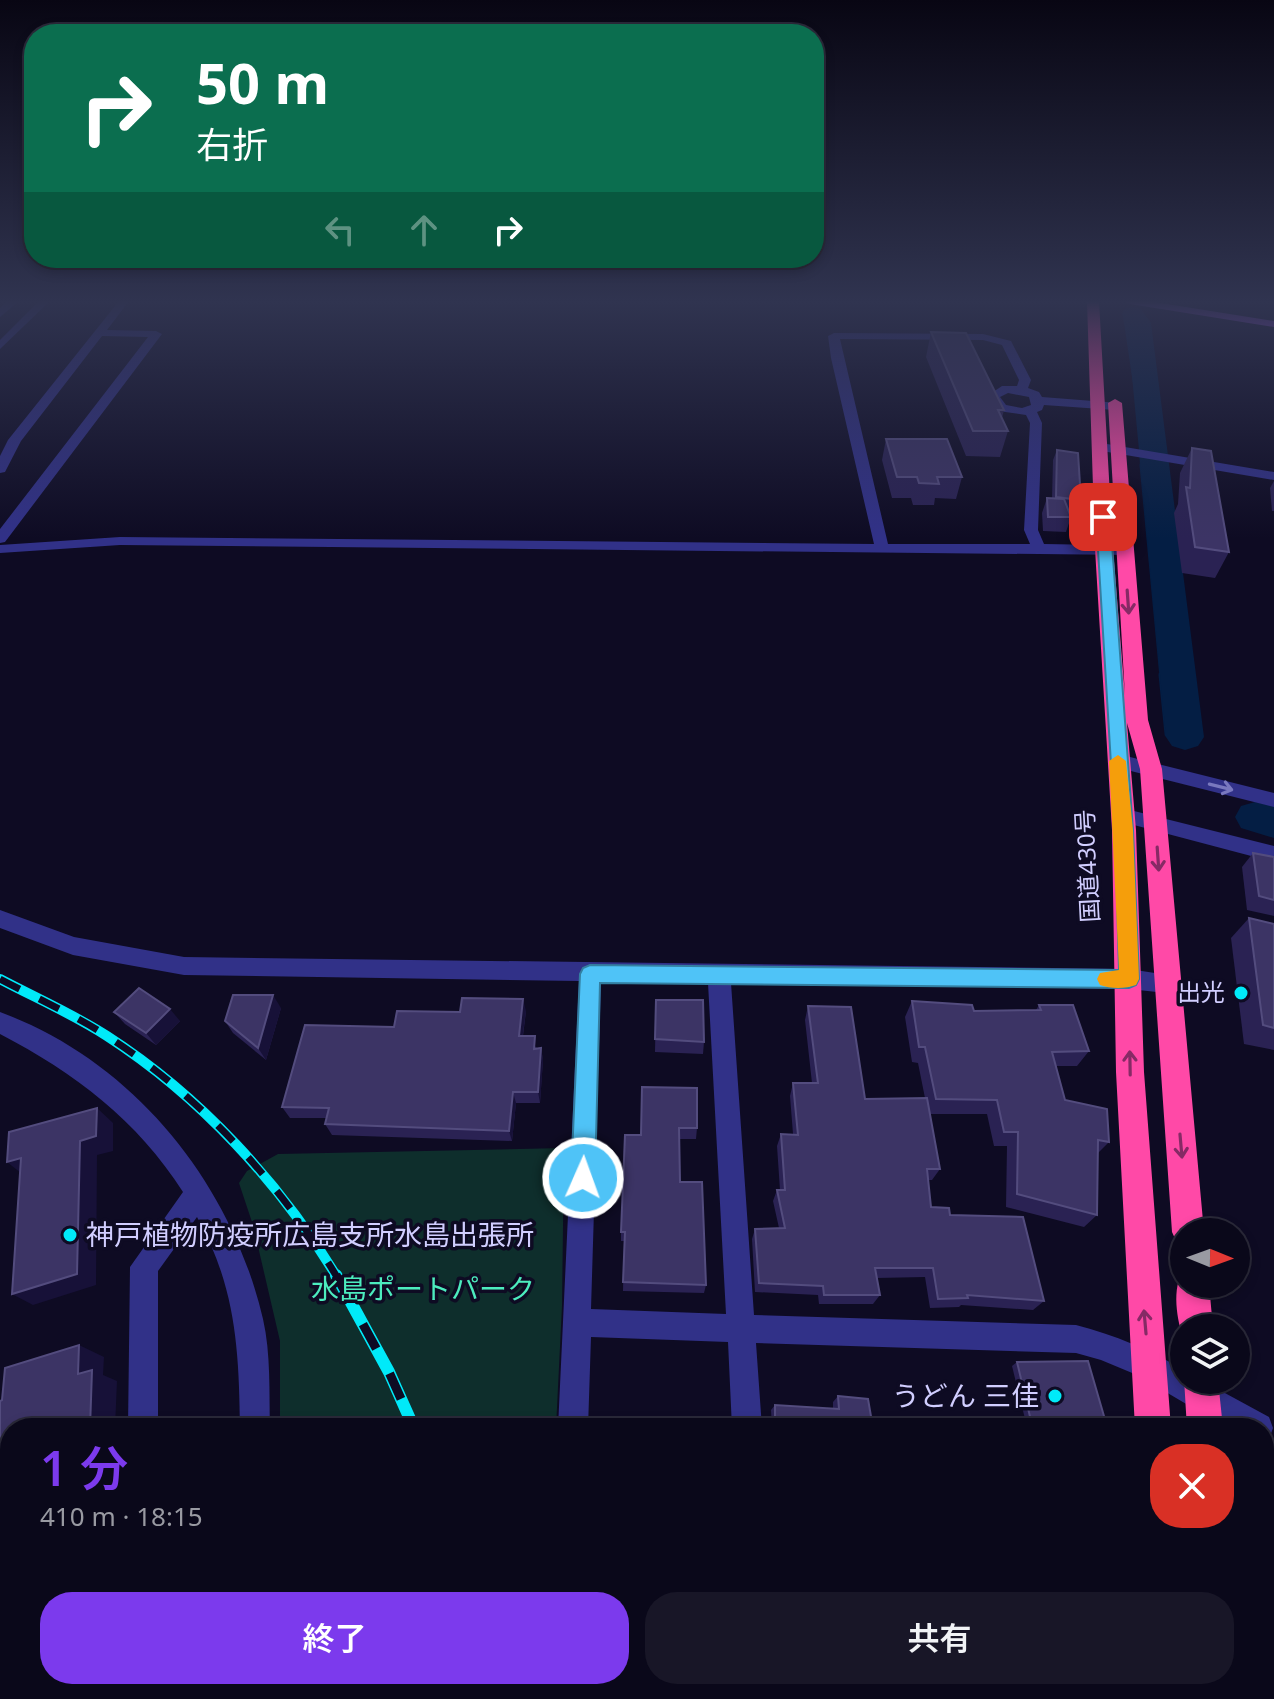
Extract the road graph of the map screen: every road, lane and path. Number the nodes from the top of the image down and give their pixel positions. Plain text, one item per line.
1 (64, 380) edge
2 (121, 380) edge
3 (842, 380) edge
4 (1025, 380) edge
5 (1104, 380) edge
6 (1107, 380) edge
7 (1021, 390) junction
8 (1107, 405) junction
9 (1034, 406) junction
10 (1118, 450) junction
11 (0, 469) edge
12 (1274, 476) edge
13 (0, 539) edge
14 (882, 548) junction
15 (0, 549) edge
16 (1039, 549) junction
17 (1114, 550) junction
18 (1118, 761) junction
19 (1151, 769) junction
20 (1274, 800) edge
21 (1122, 815) junction
22 (1156, 823) junction
23 (1274, 854) edge
24 (0, 919) edge
25 (719, 973) junction
26 (590, 974) junction
27 (1129, 979) junction
28 (1166, 983) junction
29 (0, 1022) edge
30 (198, 1194) junction
31 (1187, 1218) edge
32 (577, 1323) junction
33 (739, 1326) junction
34 (1148, 1363) junction
35 (1203, 1402) edge
36 (143, 1418) edge
37 (254, 1418) edge
38 (573, 1418) edge
39 (746, 1418) edge
40 (1152, 1418) edge
41 (1237, 1418) edge

1 - 11 street
2 - 13 street
3 - 14 street
4 - 7 street
5 - 8 highway, 国道430号
6 - 8 highway, 国道430号
7 - 9 street
7 - 9 street
8 - 9 street
8 - 10 highway, 国道430号
9 - 16 street
10 - 12 street
10 - 17 highway, 国道430号
14 - 15 street
14 - 16 street
16 - 17 street
17 - 18 highway, 国道430号
17 -> 19 highway, 国道430号
18 - 19 street
18 - 21 highway, 国道430号
19 -> 20 street
19 - 22 highway, 国道430号
21 - 22 street
21 - 27 highway, 国道430号
22 - 23 street
22 -> 28 highway, 国道430号
24 - 26 street
25 - 26 street
25 - 27 street
25 - 33 street
26 - 32 street
27 - 28 street
34 -> 27 highway, 国道430号
28 -> 31 highway, 国道430号
29 - 30 street
30 - 36 street
30 - 37 street
32 - 33 street
32 - 38 street
33 - 34 street
33 - 39 street
34 - 35 street
34 - 40 highway, 国道430号
35 - 41 street

